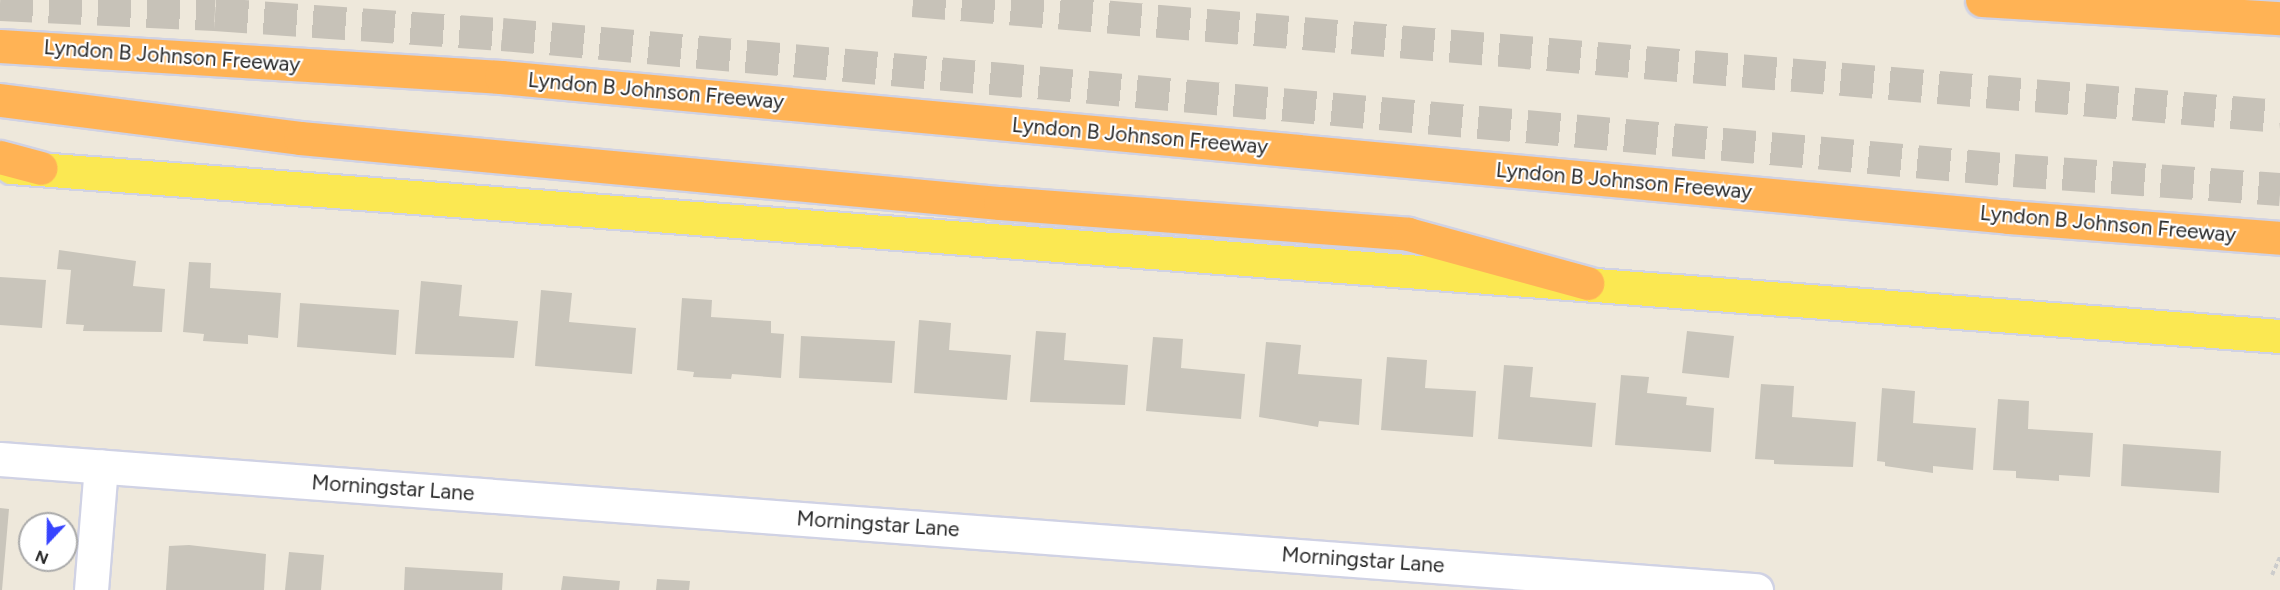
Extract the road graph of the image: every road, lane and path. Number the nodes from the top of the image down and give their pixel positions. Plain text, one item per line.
1 (1982, 0) edge
2 (2280, 18) edge
3 (0, 46) edge
4 (0, 100) edge
5 (0, 157) edge
6 (0, 167) edge
7 (41, 168) junction
8 (2280, 238) edge
9 (1587, 283) junction
10 (2280, 336) edge
11 (0, 459) edge
12 (101, 466) junction
13 (2280, 557) edge
14 (2272, 575) dead end
15 (1736, 589) edge
16 (91, 590) edge

1 - 2 highway
3 - 8 highway, Lyndon B Johnson Freeway
4 - 9 highway
5 - 7 highway
6 - 7 main road
7 - 9 main road
9 - 10 main road
11 - 12 street, Morningstar Lane
12 - 15 street, Morningstar Lane
12 - 16 street
13 - 14 path

